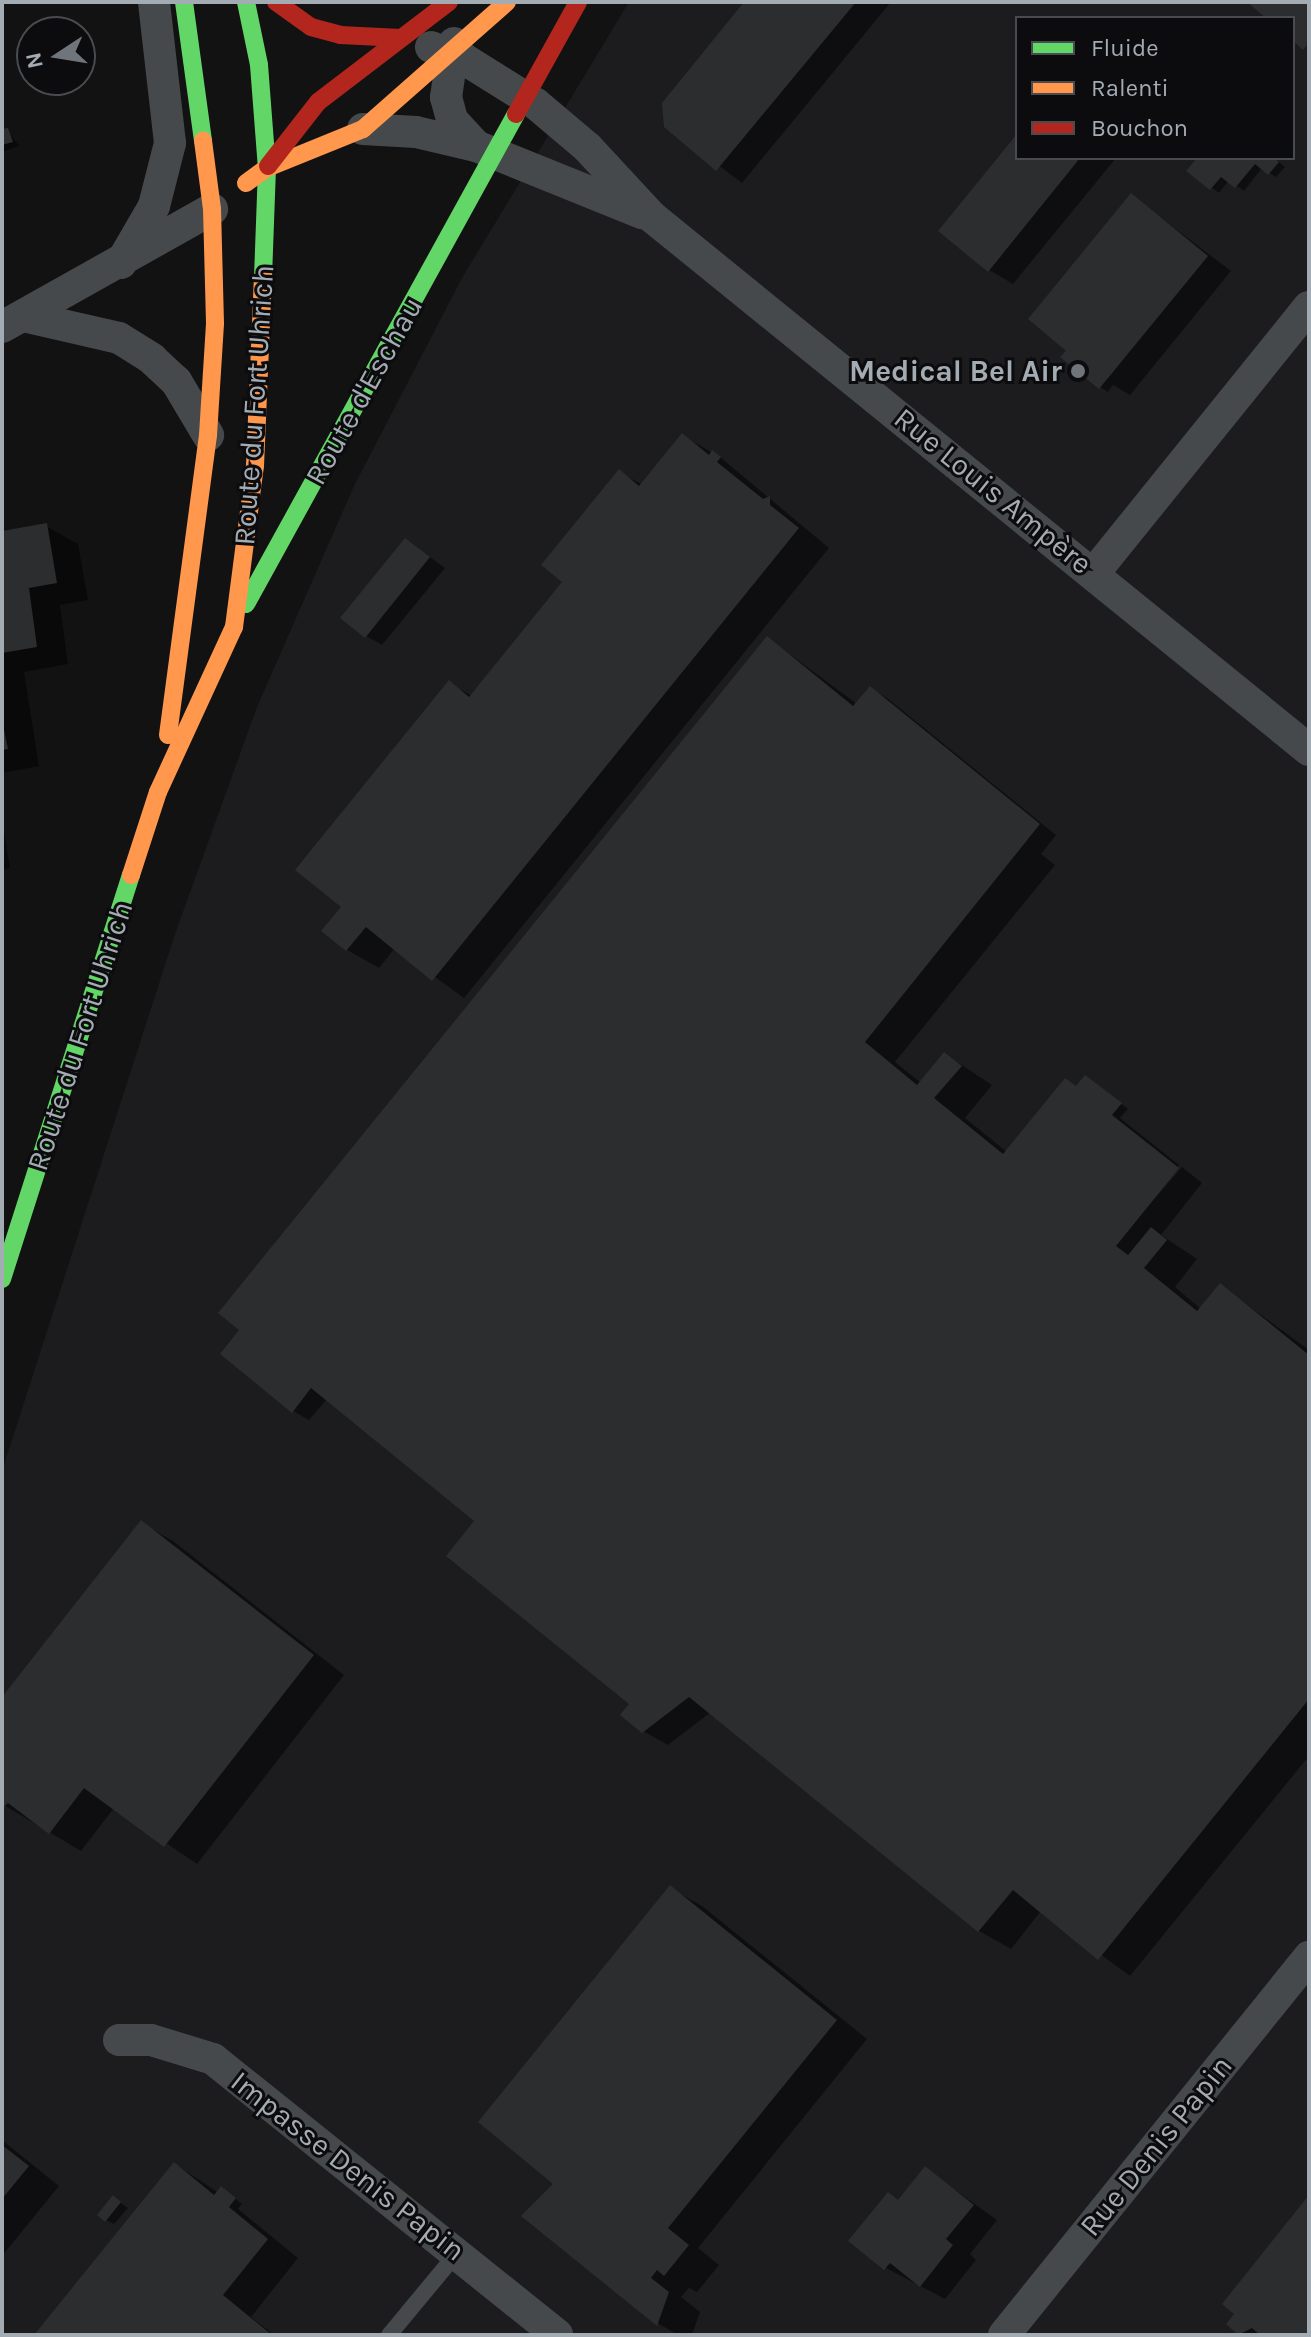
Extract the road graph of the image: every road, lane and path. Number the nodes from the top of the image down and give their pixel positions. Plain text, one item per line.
1 (154, 2) edge
2 (184, 2) edge
3 (246, 2) edge
4 (276, 2) edge
5 (449, 2) edge
6 (467, 2) edge
7 (507, 2) edge
8 (578, 2) edge
9 (401, 38) junction
10 (452, 54) junction
11 (524, 96) junction
12 (363, 129) junction
13 (484, 150) junction
14 (267, 168) junction
15 (212, 209) junction
16 (652, 217) junction
17 (121, 263) junction
18 (1309, 307) edge
19 (12, 321) edge
20 (208, 435) junction
21 (1094, 573) junction
22 (234, 627) junction
23 (1309, 750) edge
24 (158, 792) junction
25 (2, 1279) edge
26 (1309, 1957) edge
27 (119, 2040) dead end
28 (457, 2253) junction
29 (389, 2335) edge
30 (557, 2335) edge
31 (1004, 2335) edge

1 - 17 street
2 - 15 main road, Route du Fort Uhrich
3 - 14 main road, Route du Fort Uhrich
4 - 9 main road
5 - 9 main road
6 - 10 street
7 - 10 main road
8 - 11 main road, Route d'Eschau
9 - 10 street
9 - 14 main road
10 - 11 street, Rue Louis Ampère
10 - 12 main road
10 - 13 street
11 - 13 main road, Route d'Eschau
11 - 16 street, Rue Louis Ampère
12 - 13 street
12 - 14 main road
13 - 16 street
13 - 22 main road, Route d'Eschau
14 - 15 main road
14 - 22 main road, Route du Fort Uhrich
15 - 17 street
15 - 20 main road, Route du Fort Uhrich
16 - 21 street, Rue Louis Ampère
17 - 19 street
18 - 21 street
19 - 20 street
20 - 24 main road, Route du Fort Uhrich
21 - 23 street, Rue Louis Ampère
22 - 24 main road, Route du Fort Uhrich
24 - 25 main road, Route du Fort Uhrich
26 - 31 street, Rue Denis Papin
27 - 28 street, Impasse Denis Papin
28 - 29 lane
28 - 30 street, Impasse Denis Papin

